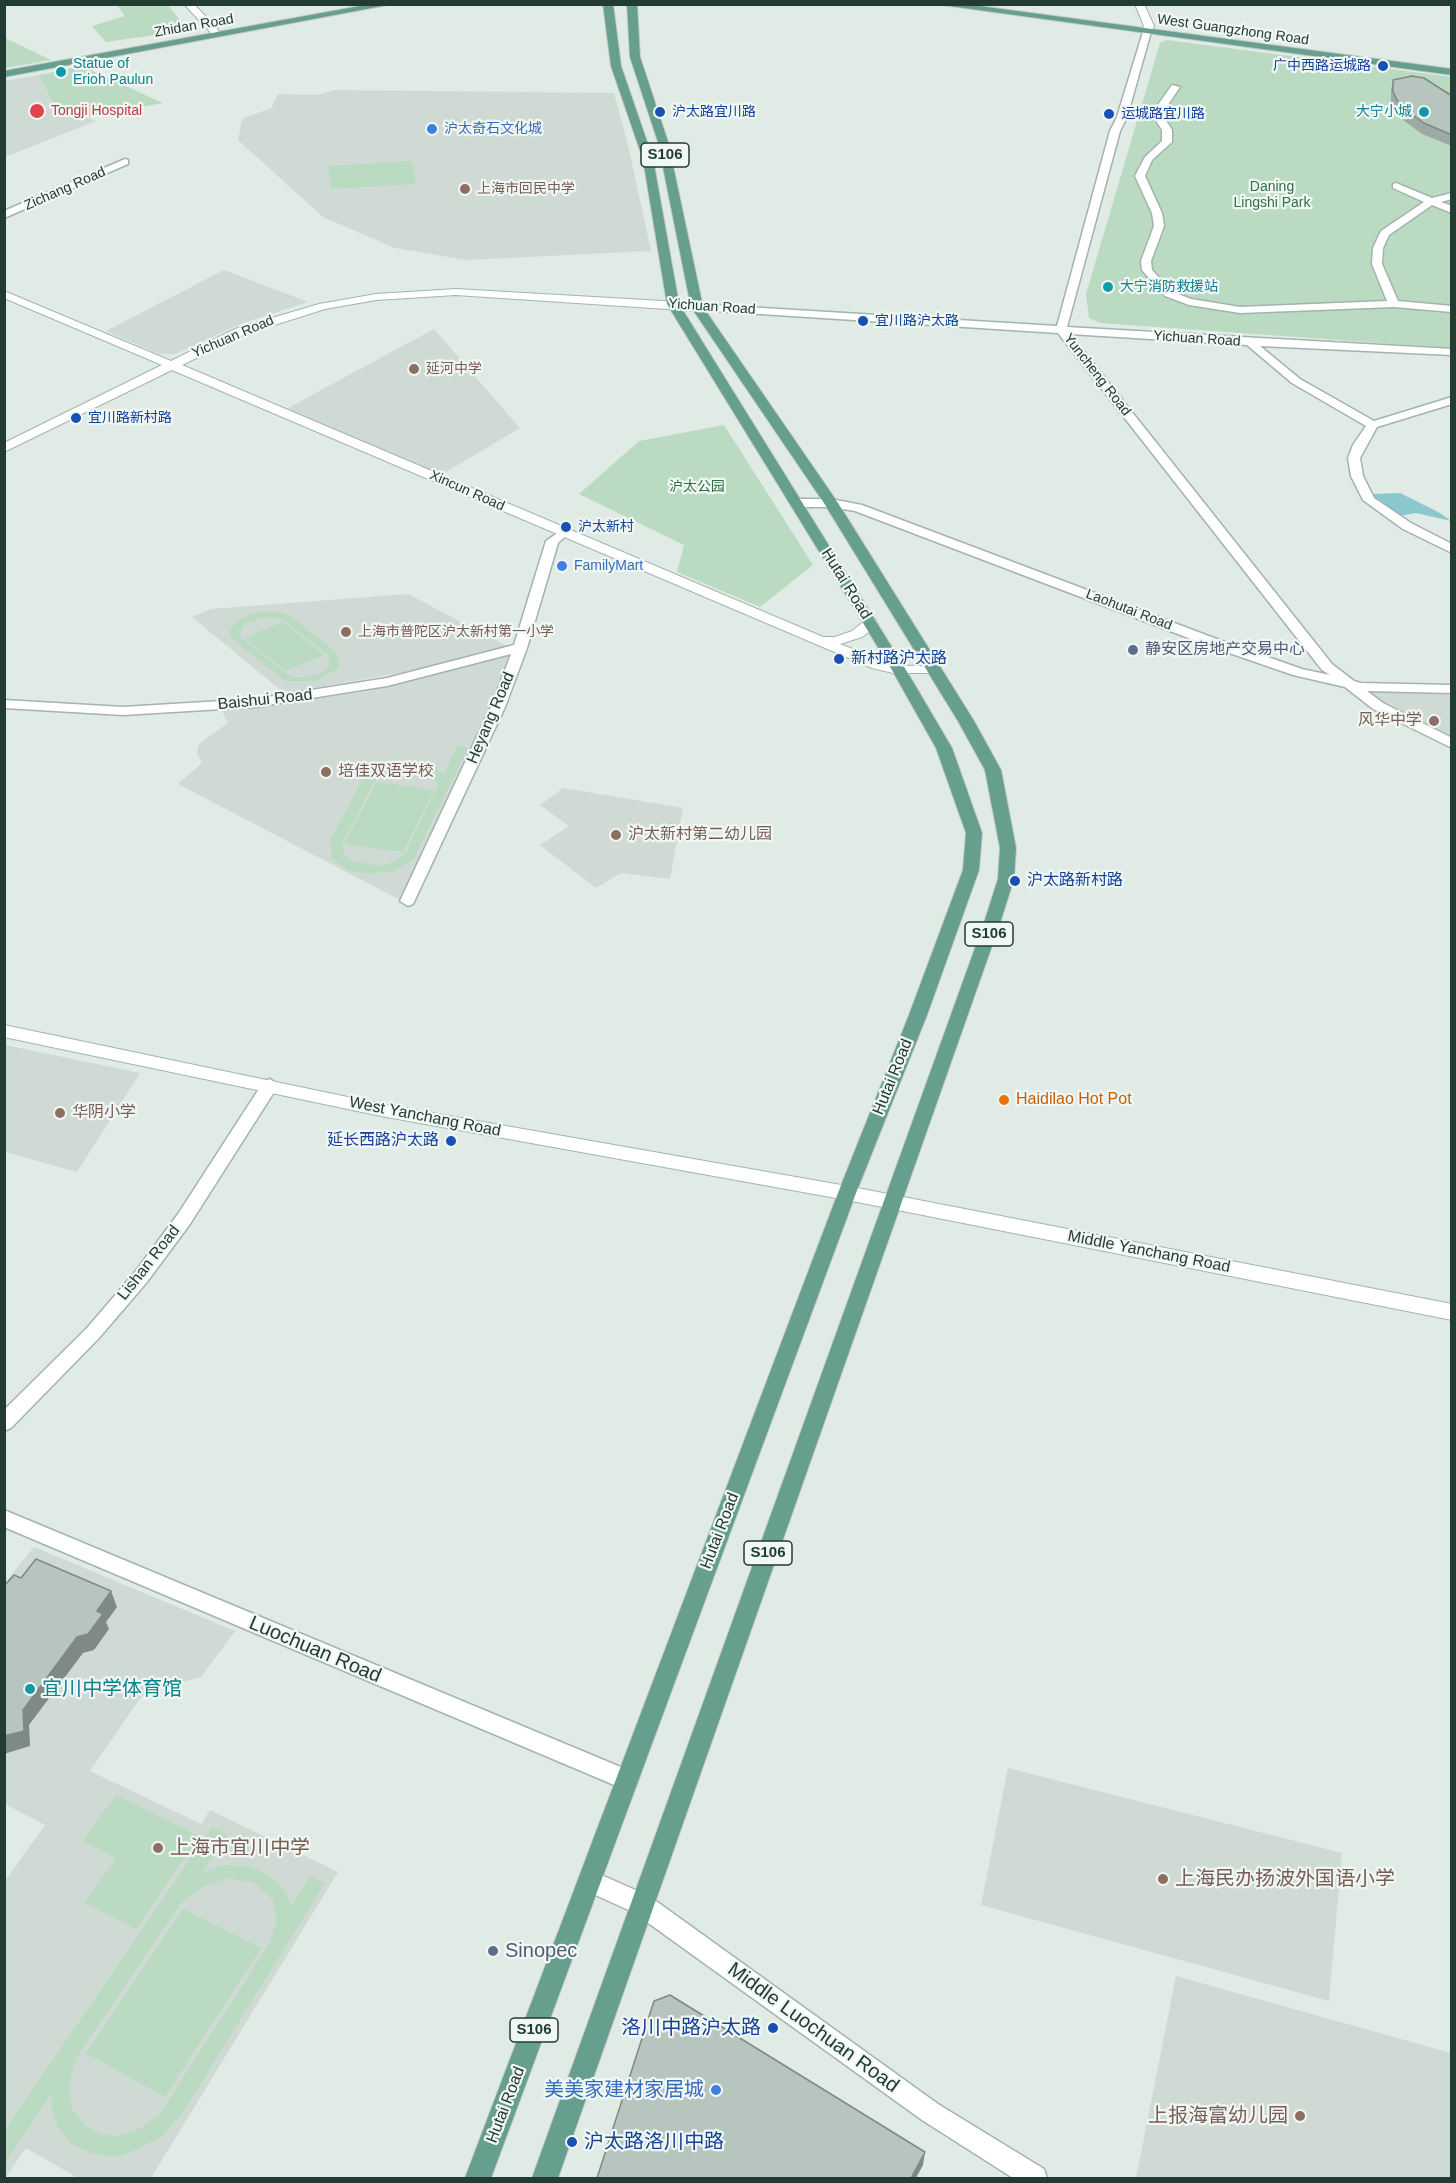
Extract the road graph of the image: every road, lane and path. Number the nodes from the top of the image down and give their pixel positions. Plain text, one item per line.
1 (188, 4) edge
2 (369, 4) edge
3 (389, 4) edge
4 (608, 4) edge
5 (632, 4) edge
6 (939, 4) edge
7 (977, 4) edge
8 (1139, 4) edge
9 (1148, 29) junction
10 (216, 34) junction
11 (1404, 62) junction
12 (1452, 64) edge
13 (4, 72) edge
14 (1452, 72) edge
15 (1175, 87) dead end
16 (124, 162) dead end
17 (1395, 186) dead end
18 (1452, 196) edge
19 (1432, 201) junction
20 (1452, 210) edge
21 (4, 215) edge
22 (4, 294) edge
23 (673, 304) junction
24 (1394, 304) junction
25 (697, 307) junction
26 (1452, 309) edge
27 (1061, 330) junction
28 (1250, 342) junction
29 (1452, 352) edge
30 (171, 364) junction
31 (1452, 400) edge
32 (1373, 425) junction
33 (4, 448) edge
34 (797, 503) junction
35 (831, 503) junction
36 (562, 533) junction
37 (1452, 549) edge
38 (871, 623) junction
39 (818, 641) junction
40 (520, 648) junction
41 (899, 670) junction
42 (934, 670) junction
43 (1347, 684) junction
44 (1452, 689) edge
45 (4, 704) edge
46 (1452, 744) edge
47 (408, 901) dead end
48 (4, 1031) edge
49 (270, 1085) junction
50 (847, 1193) junction
51 (893, 1201) junction
52 (1452, 1312) edge
53 (4, 1423) edge
54 (4, 1518) edge
55 (627, 1780) junction
56 (590, 1881) junction
57 (641, 1904) junction
58 (478, 2178) edge
59 (545, 2178) edge
60 (1035, 2178) edge

1 - 10 street
2 - 10 main road, Zhidan Road
3 - 10 main road, Zhidan Road
4 - 23 main road, Hutai Road / S106
5 - 25 main road, Hutai Road / S106
6 - 9 main road, West Guangzhong Road
7 - 9 main road, West Guangzhong Road
8 - 9 street
9 - 11 main road, West Guangzhong Road
9 - 27 street, Yuncheng Road
10 - 13 main road, Zhidan Road
11 - 12 main road, West Guangzhong Road
11 - 14 main road, West Guangzhong Road
15 - 24 street
16 - 21 street, Zichang Road
17 - 19 street
18 - 19 street
19 - 20 street
19 - 24 street
22 - 30 street, Xincun Road
23 - 25 street, Yichuan Road
23 - 30 street, Yichuan Road
23 - 34 main road, Hutai Road / S106
24 - 26 street
25 - 27 street, Yichuan Road
25 - 35 main road, Hutai Road / S106
27 - 28 street, Yichuan Road
27 - 43 street, Yuncheng Road
28 - 29 street, Yichuan Road
28 - 32 street
30 - 33 street, Yichuan Road
30 - 36 street, Xincun Road
31 - 32 street
32 - 37 street
34 - 35 street, Laohutai Road
34 - 38 main road, Hutai Road / S106
35 - 42 main road, Hutai Road / S106
35 - 43 street, Laohutai Road
36 - 39 street, Xincun Road
36 - 40 street, Heyang Road
38 - 39 street
38 - 41 main road, Hutai Road / S106
39 - 41 street, Xincun Road
40 - 45 street, Baishui Road
40 - 47 street, Heyang Road
41 - 42 street, Xincun Road
41 - 50 main road, Hutai Road / S106
42 - 51 main road, Hutai Road / S106
43 - 44 street
43 - 46 street, Laohutai Road
48 - 49 street, West Yanchang Road
49 - 50 street, West Yanchang Road
49 - 53 street, Lishan Road
50 - 51 street, Middle Yanchang Road
50 - 55 main road, Hutai Road / S106
51 - 52 street, Middle Yanchang Road
51 - 57 main road, Hutai Road / S106
54 - 55 street, Luochuan Road
55 - 56 main road, Hutai Road / S106
56 - 57 street, Middle Luochuan Road
56 - 58 main road, Hutai Road / S106
57 - 59 main road, Hutai Road / S106
57 - 60 street, Middle Luochuan Road

